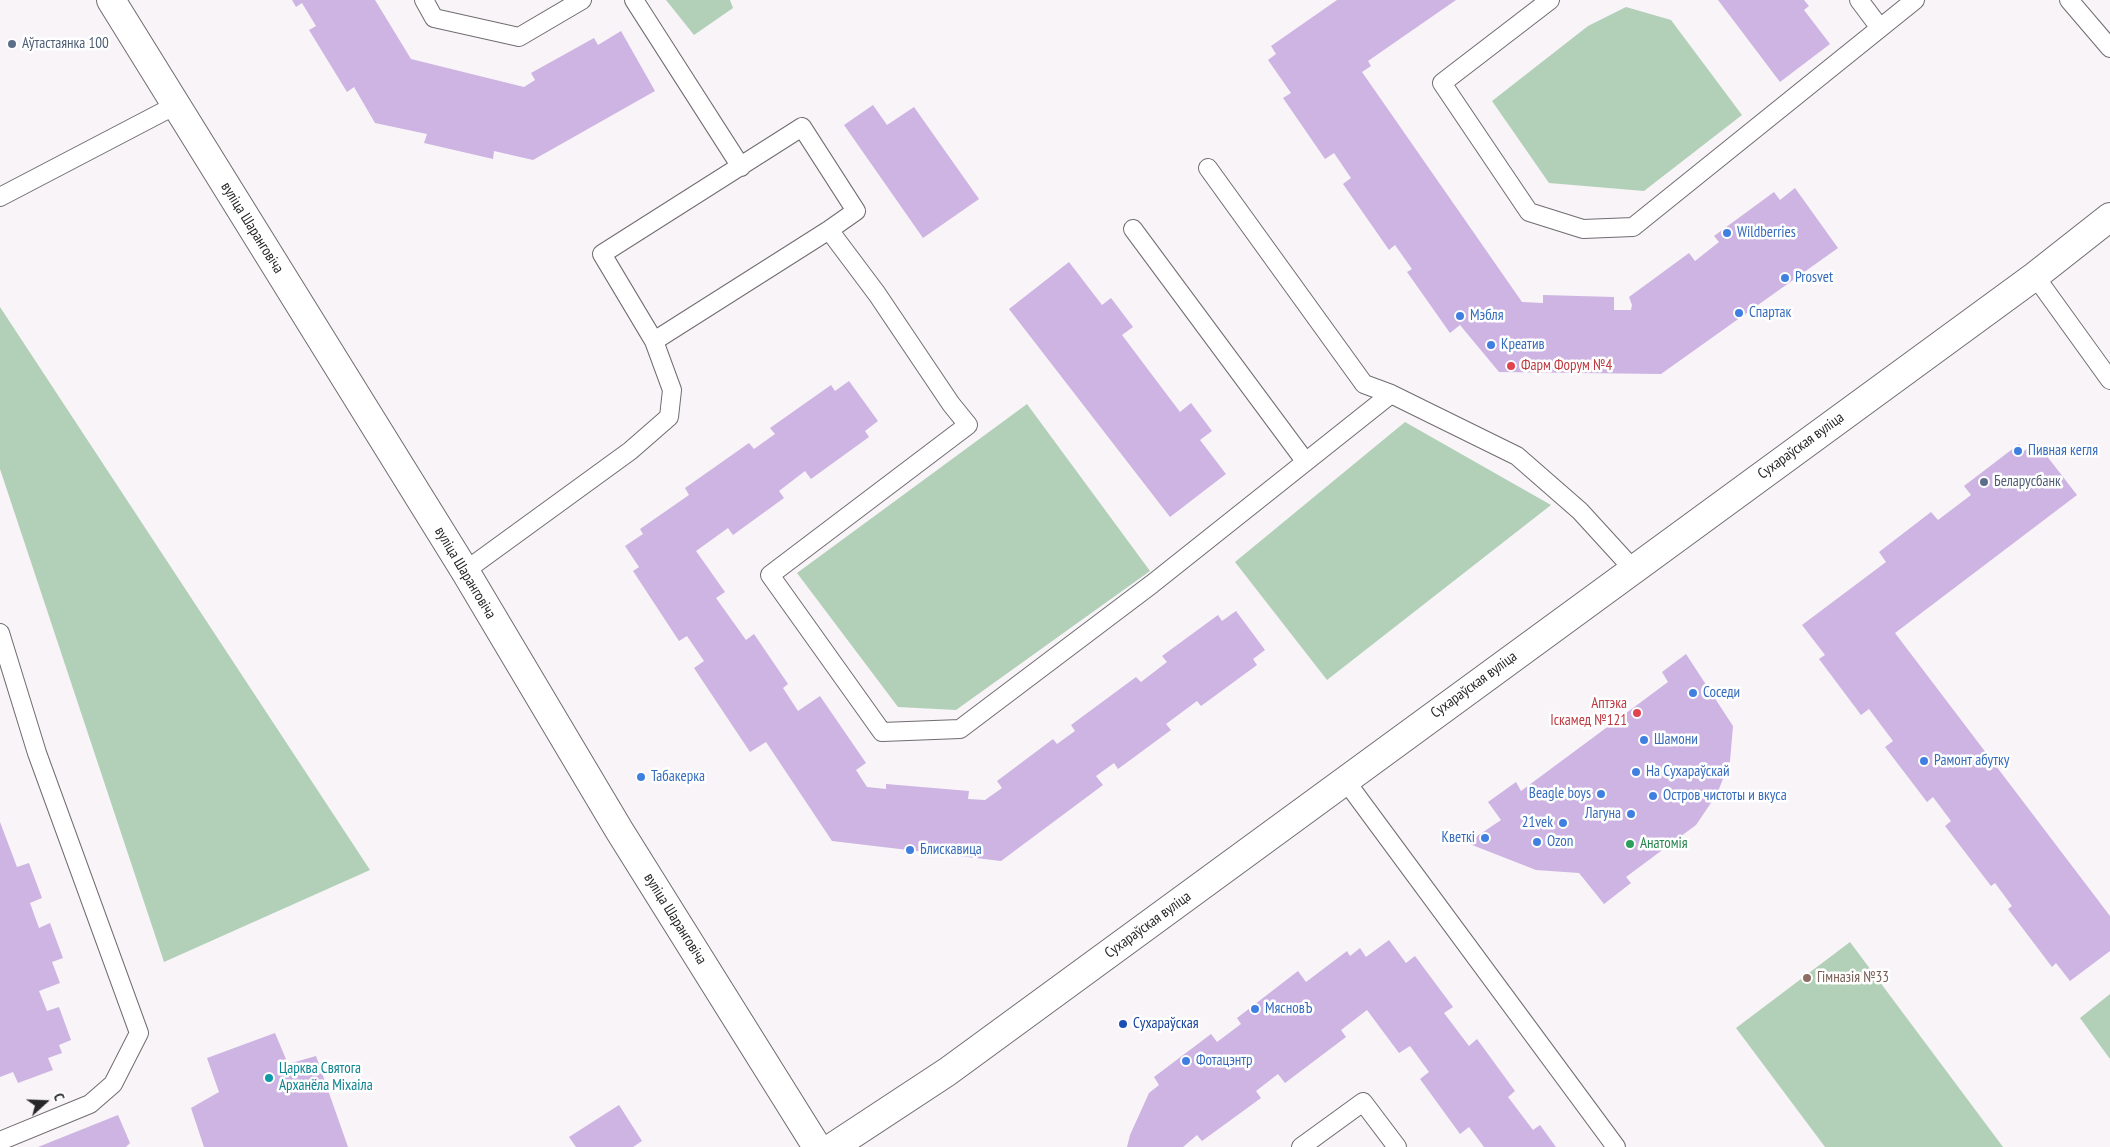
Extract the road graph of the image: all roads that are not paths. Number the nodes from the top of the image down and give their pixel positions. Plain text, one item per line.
1 (111, 0) edge
2 (424, 0) edge
3 (582, 0) edge
4 (634, 0) edge
5 (1550, 0) edge
6 (1860, 0) edge
7 (1915, 0) edge
8 (2069, 0) edge
9 (1880, 28) junction
10 (2110, 48) edge
11 (176, 105) junction
12 (741, 167) junction
13 (1208, 168) dead end
14 (0, 197) edge
15 (2110, 217) edge
16 (1133, 229) dead end
17 (829, 230) junction
18 (2035, 276) junction
19 (654, 341) junction
20 (2110, 380) edge
21 (1391, 394) junction
22 (1305, 461) junction
23 (1632, 569) junction
24 (465, 571) junction
25 (0, 633) edge
26 (1345, 780) junction
27 (0, 1141) edge
28 (817, 1147) edge
29 (833, 1147) edge
30 (1301, 1147) edge
31 (1397, 1147) edge
32 (1616, 1147) edge

1 - 11 main road, вуліца Шаранговіча
2 - 3 lane
4 - 12 lane
5 - 9 lane
6 - 9 lane
7 - 9 lane
8 - 10 lane
11 - 14 lane
11 - 24 main road, вуліца Шаранговіча
12 - 17 lane
12 - 19 lane
13 - 21 lane
15 - 18 main road, Сухараўская вуліца
16 - 22 lane
17 - 19 lane
17 - 22 lane
18 - 20 lane
18 - 23 main road, Сухараўская вуліца
19 - 24 lane
21 - 22 lane
21 - 23 lane
23 - 26 main road, Сухараўская вуліца
24 - 28 main road, вуліца Шаранговіча
25 - 27 lane
26 - 29 main road, Сухараўская вуліца
26 - 32 lane
30 - 31 lane

